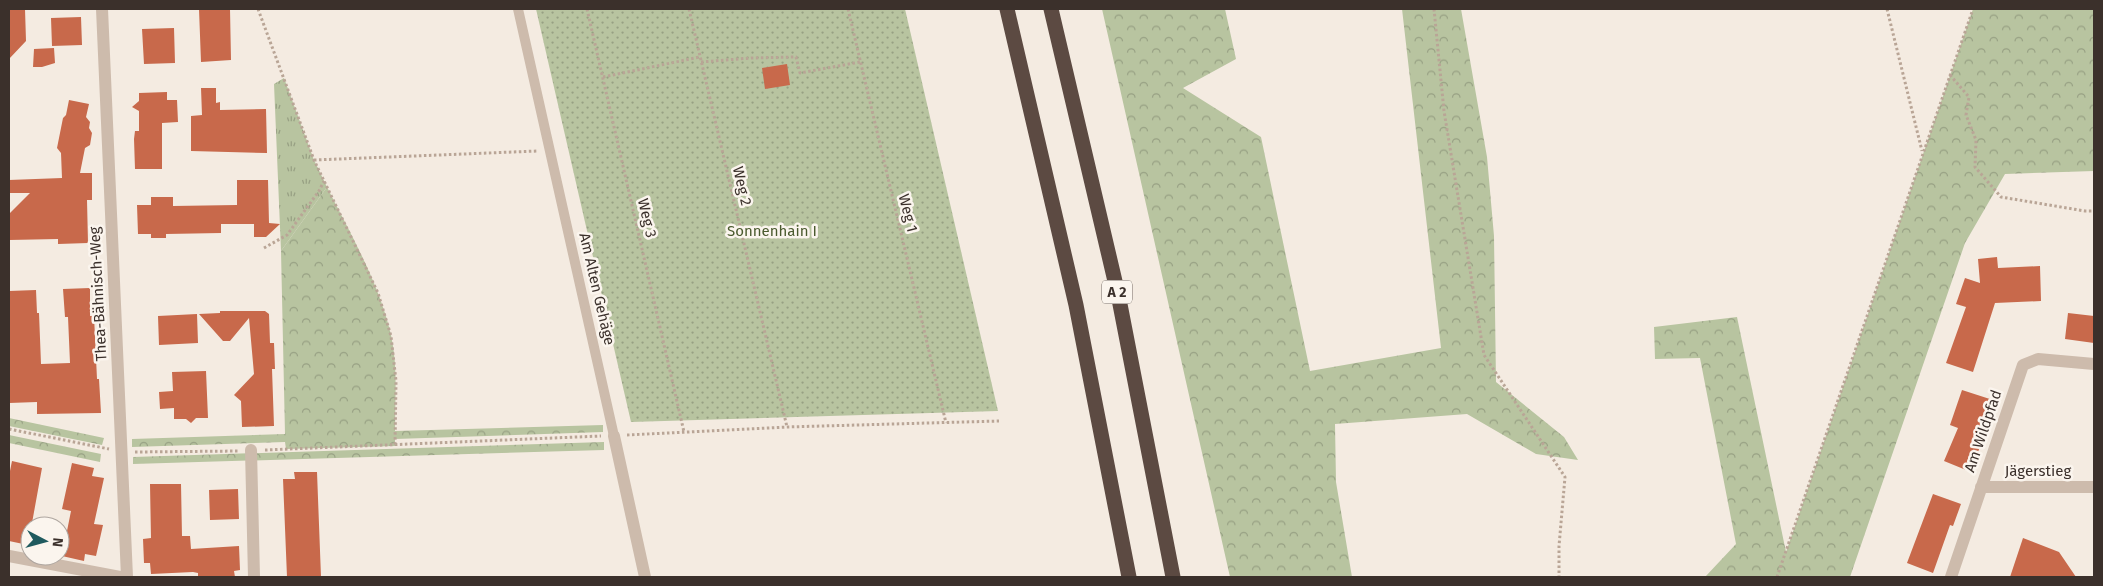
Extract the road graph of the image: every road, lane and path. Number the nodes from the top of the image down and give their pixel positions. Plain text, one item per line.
1 (102, 9) edge
2 (258, 9) edge
3 (518, 9) edge
4 (587, 9) edge
5 (689, 9) edge
6 (848, 9) edge
7 (1007, 9) edge
8 (1050, 9) edge
9 (1434, 9) edge
10 (1887, 9) edge
11 (1973, 9) edge
12 (700, 57) junction
13 (701, 62) junction
14 (860, 62) junction
15 (1950, 74) junction
16 (603, 78) junction
17 (549, 150) junction
18 (1923, 153) junction
19 (314, 160) junction
20 (324, 181) junction
21 (2094, 211) edge
22 (264, 248) dead end
23 (2094, 364) edge
24 (999, 421) dead end
25 (946, 423) junction
26 (787, 427) junction
27 (9, 429) edge
28 (684, 432) junction
29 (614, 436) junction
30 (395, 446) junction
31 (250, 450) junction
32 (121, 451) junction
33 (1981, 487) junction
34 (2094, 487) edge
35 (9, 556) edge
36 (120, 577) edge
37 (127, 577) edge
38 (254, 577) edge
39 (645, 577) edge
40 (1129, 577) edge
41 (1173, 577) edge
42 (1559, 577) edge
43 (1777, 577) edge
44 (1950, 577) edge

1 - 32 street, Thea-Bähnisch-Weg
2 - 19 path
3 - 17 lane, Am Alten Gehäge
4 - 16 path, Weg 3
5 - 12 path, Weg 2
6 - 14 path, Weg 1
7 - 40 highway
8 - 41 highway, A 2
9 - 42 path
10 - 18 path
11 - 15 path
12 - 13 path, Weg 2
12 - 16 path
13 - 14 path
13 - 26 path, Weg 2
14 - 25 path, Weg 1
15 - 18 path
15 - 21 path
16 - 28 path, Weg 3
17 - 19 path
17 - 29 lane, Am Alten Gehäge
18 - 43 path
19 - 20 path
20 - 22 path
20 - 30 path
23 - 33 street, Am Wildpfad
24 - 25 path
25 - 26 path
26 - 28 path
27 - 32 path
28 - 29 path
29 - 30 path
29 - 39 street, Am Alten Gehäge
30 - 31 path
31 - 32 path
31 - 38 street
32 - 37 street, Thea-Bähnisch-Weg
33 - 34 street, Jägerstieg
33 - 44 street, Am Wildpfad
35 - 36 street

